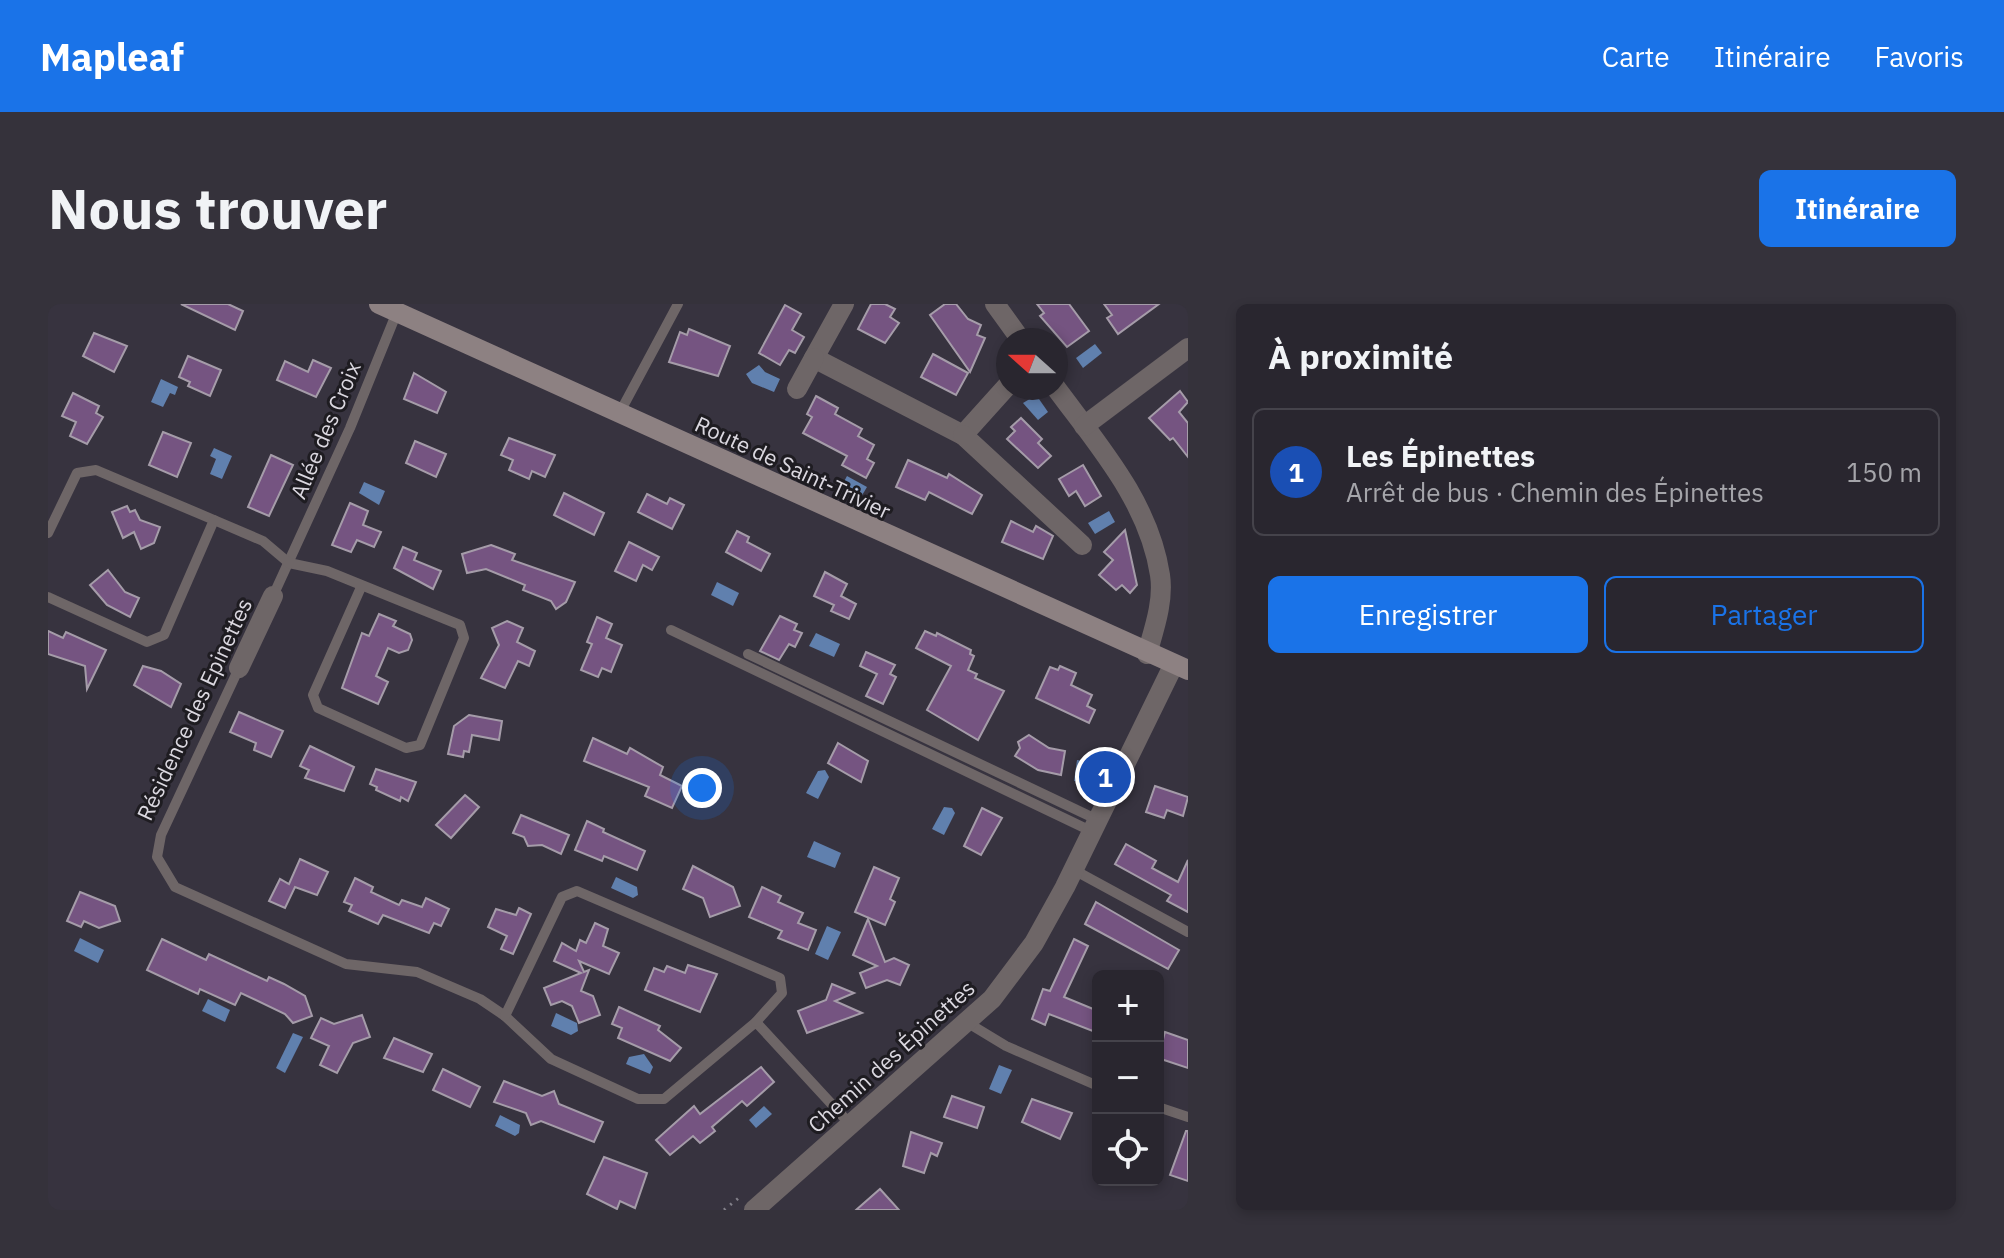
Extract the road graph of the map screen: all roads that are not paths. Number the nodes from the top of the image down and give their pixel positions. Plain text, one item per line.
1 (678, 304) edge
2 (844, 304) edge
3 (995, 304) edge
4 (388, 308) edge
5 (1012, 328) edge
6 (1188, 348) edge
7 (814, 358) junction
8 (797, 389) dead end
9 (996, 398) edge
10 (1065, 400) edge
11 (619, 414) junction
12 (1084, 426) junction
13 (963, 435) junction
14 (214, 520) junction
15 (48, 533) edge
16 (1082, 545) dead end
17 (289, 563) junction
18 (362, 585) junction
19 (273, 596) joint
20 (52, 599) edge
21 (671, 630) dead end
22 (748, 654) dead end
23 (1147, 654) junction
24 (239, 668) joint
25 (1181, 668) edge
26 (1095, 826) junction
27 (1074, 870) junction
28 (1188, 932) edge
29 (505, 1016) junction
30 (756, 1022) junction
31 (968, 1023) junction
32 (1092, 1083) edge
33 (1164, 1109) edge
34 (1188, 1117) edge
35 (850, 1124) junction
36 (751, 1200) edge

1 - 11 lane
2 - 7 street
3 - 5 street
4 - 11 main road, Route de Saint-Trivier
4 - 17 lane, Allée des Croix
6 - 12 street
7 - 8 street
7 - 13 street
9 - 13 street
10 - 12 street
11 - 23 main road, Route de Saint-Trivier
12 - 23 street
13 - 16 street
14 - 15 lane
14 - 17 lane
14 - 20 lane
17 - 18 lane
17 - 19 lane, Résidence des Epinettes
18 - 18 lane
19 - 24 street, Résidence des Epinettes
21 - 26 lane
22 - 26 lane
23 - 25 main road, Route de Saint-Trivier
24 - 29 lane, Résidence des Epinettes
25 - 26 street, Chemin des Épinettes
26 - 27 street, Chemin des Épinettes
27 - 28 lane
27 - 31 street, Chemin des Épinettes
29 - 30 lane, Résidence des Epinettes
29 - 30 lane, Résidence des Epinettes
30 - 35 lane
31 - 32 lane
31 - 35 street, Chemin des Épinettes
33 - 34 lane
35 - 36 street, Chemin des Épinettes

